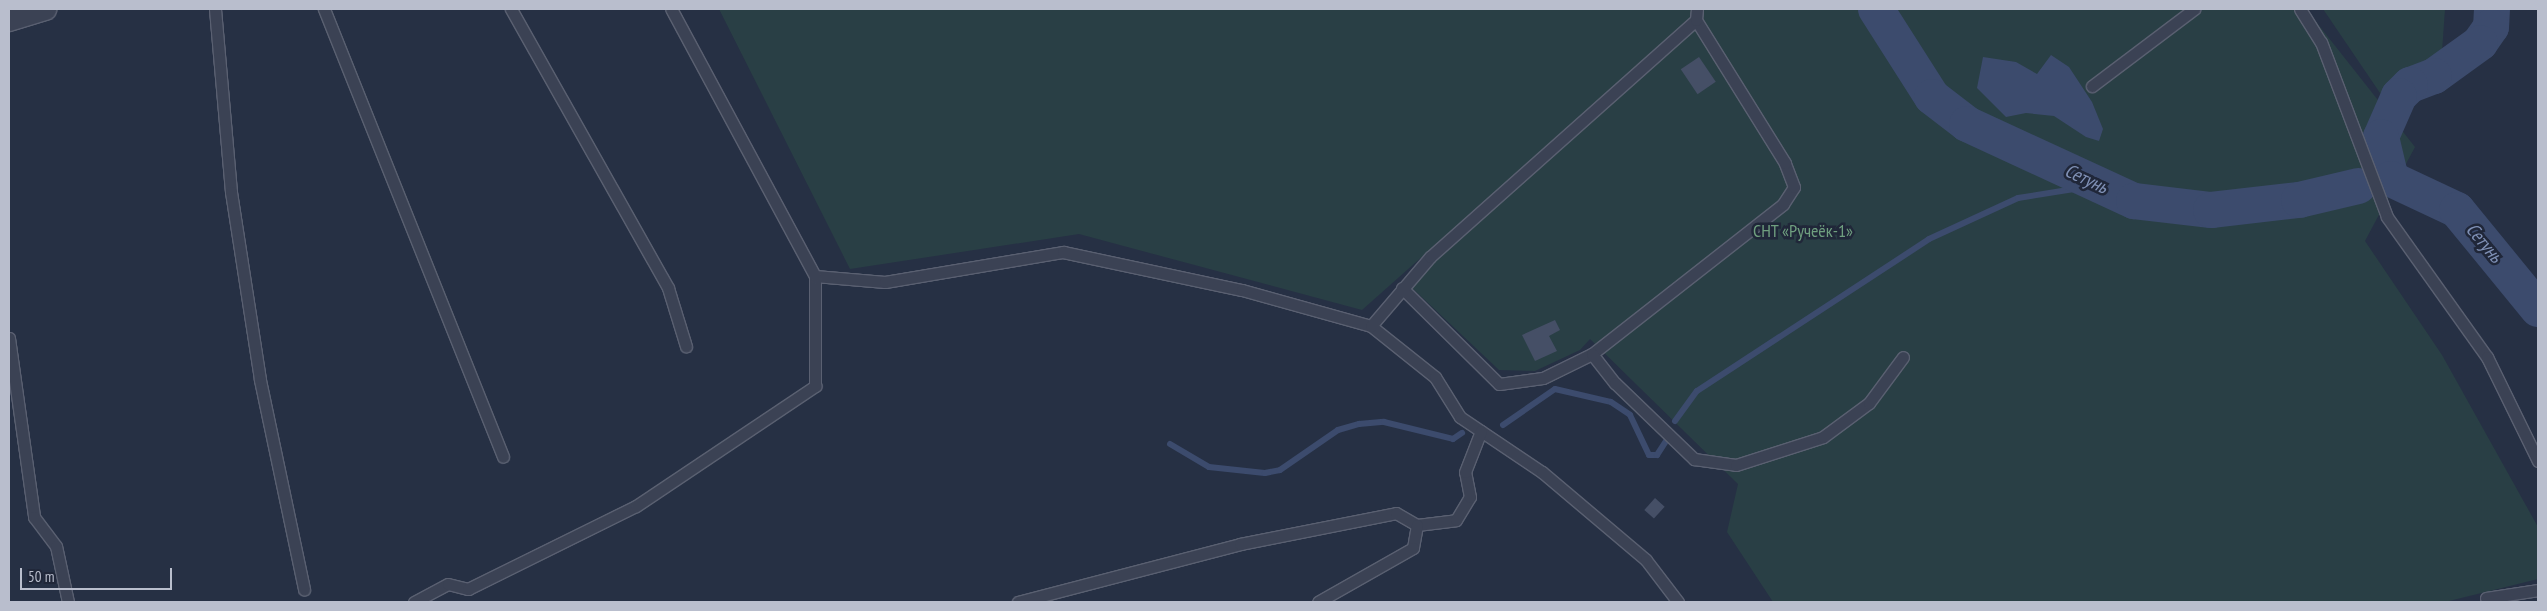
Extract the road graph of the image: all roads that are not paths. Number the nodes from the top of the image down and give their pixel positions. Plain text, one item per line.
1 (45, 9) edge
2 (215, 9) edge
3 (324, 9) edge
4 (512, 9) edge
5 (671, 9) edge
6 (2194, 9) edge
7 (2300, 9) edge
8 (1696, 14) edge
9 (9, 20) edge
10 (2092, 86) dead end
11 (815, 276) junction
12 (1402, 288) junction
13 (1371, 326) junction
14 (9, 338) edge
15 (686, 346) dead end
16 (1592, 354) junction
17 (1903, 358) dead end
18 (1481, 431) junction
19 (503, 457) dead end
20 (2538, 461) edge
21 (1417, 525) junction
22 (304, 590) dead end
23 (2538, 590) edge
24 (2486, 598) dead end
25 (68, 602) edge
26 (414, 602) edge
27 (1018, 602) edge
28 (1318, 602) edge
29 (1678, 602) edge

1 - 9 street
2 - 22 lane
3 - 19 lane
4 - 15 lane
5 - 11 lane
6 - 10 lane
7 - 20 lane
8 - 12 lane
8 - 16 lane
11 - 13 lane
11 - 26 lane
12 - 13 lane
12 - 16 lane
13 - 18 lane
14 - 25 lane
16 - 17 lane
18 - 21 lane
18 - 29 lane
21 - 27 lane
21 - 28 lane
23 - 24 lane

